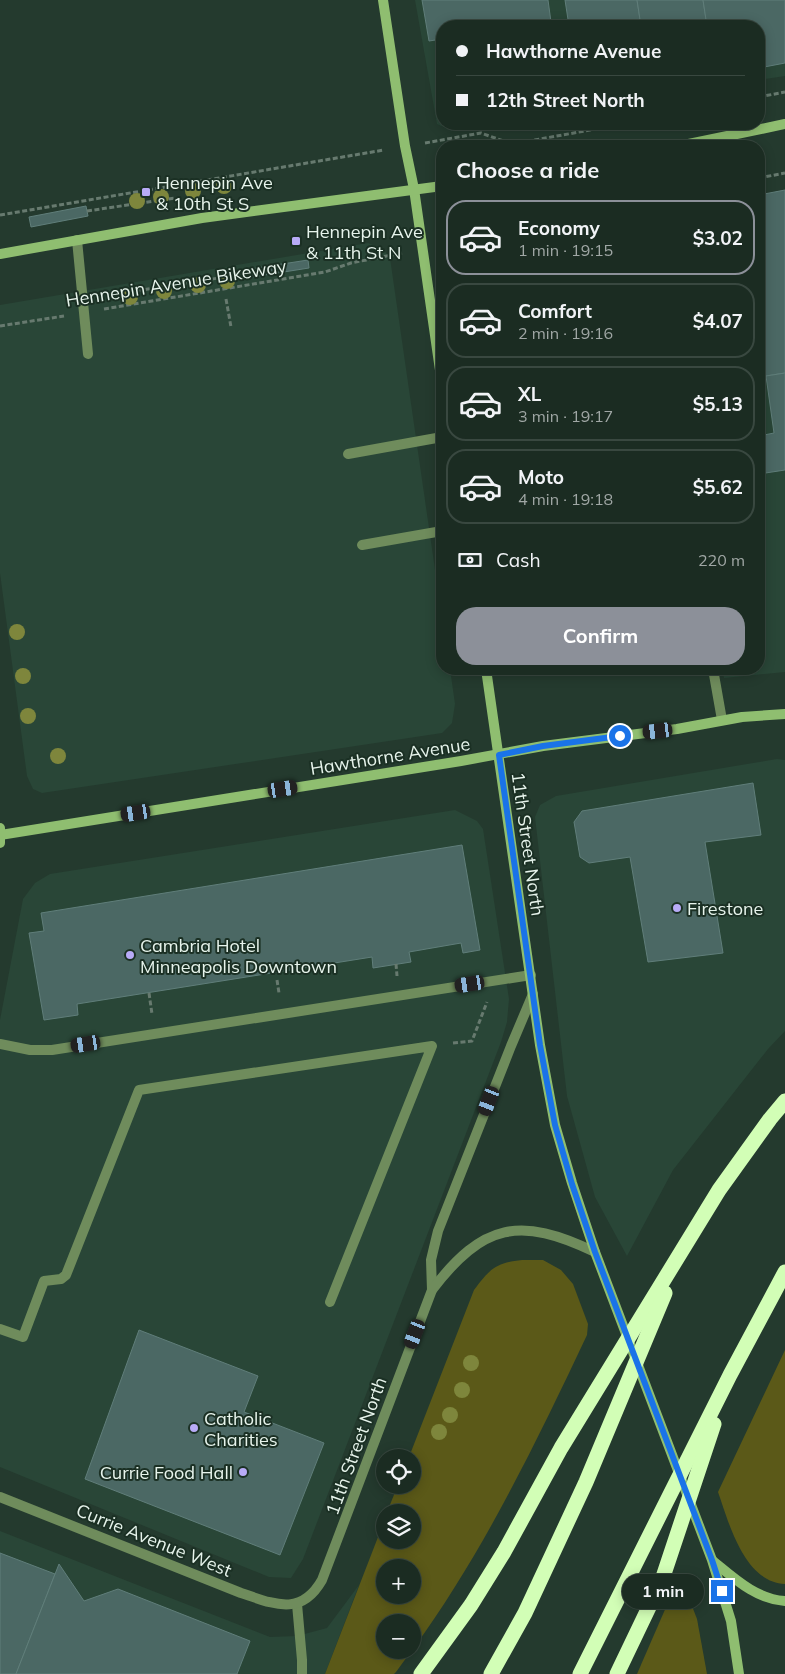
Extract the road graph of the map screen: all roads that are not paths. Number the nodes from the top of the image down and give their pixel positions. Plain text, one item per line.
1 (382, 0) edge
2 (785, 124) edge
3 (765, 128) edge
4 (756, 130) edge
5 (707, 140) edge
6 (436, 187) edge
7 (414, 189) junction
8 (77, 240) junction
9 (0, 254) edge
10 (436, 342) edge
11 (88, 354) dead end
12 (436, 438) edge
13 (348, 454) dead end
14 (436, 532) edge
15 (362, 545) dead end
16 (487, 675) edge
17 (714, 675) edge
18 (785, 714) edge
19 (722, 720) junction
20 (499, 755) junction
21 (0, 835) edge
22 (531, 975) junction
23 (533, 994) junction
24 (0, 1044) edge
25 (785, 1101) edge
26 (719, 1190) junction
27 (595, 1252) junction
28 (785, 1272) edge
29 (432, 1290) junction
30 (330, 1302) dead end
31 (0, 1329) edge
32 (730, 1375) junction
33 (0, 1497) edge
34 (712, 1560) junction
35 (785, 1601) edge
36 (297, 1604) junction
37 (302, 1674) edge
38 (421, 1674) edge
39 (491, 1674) edge
40 (580, 1674) edge
41 (617, 1674) edge
42 (739, 1674) edge

1 - 7 street
2 - 3 street
4 - 5 street
6 - 7 street
7 - 8 street
7 - 10 street
8 - 9 street
8 - 11 street
12 - 13 street
14 - 15 street
16 - 20 street, 11th Street North
17 - 19 street
18 - 19 street, Hawthorne Avenue
19 - 20 street, Hawthorne Avenue
20 - 21 street, Hawthorne Avenue
20 - 22 street, 11th Street North
22 - 23 street, 11th Street North
22 - 24 street
23 - 27 street, 11th Street North
23 - 29 street, 11th Street North
25 - 26 highway
26 - 38 highway
26 - 39 highway
27 - 29 street, 11th Street North
27 - 34 street, 11th Street North
28 - 32 highway
29 - 36 street, 11th Street North
30 - 31 street
32 - 40 highway
32 - 41 highway
33 - 36 street, Currie Avenue West
34 - 35 street
34 - 42 street, 11th Street North
36 - 37 street

